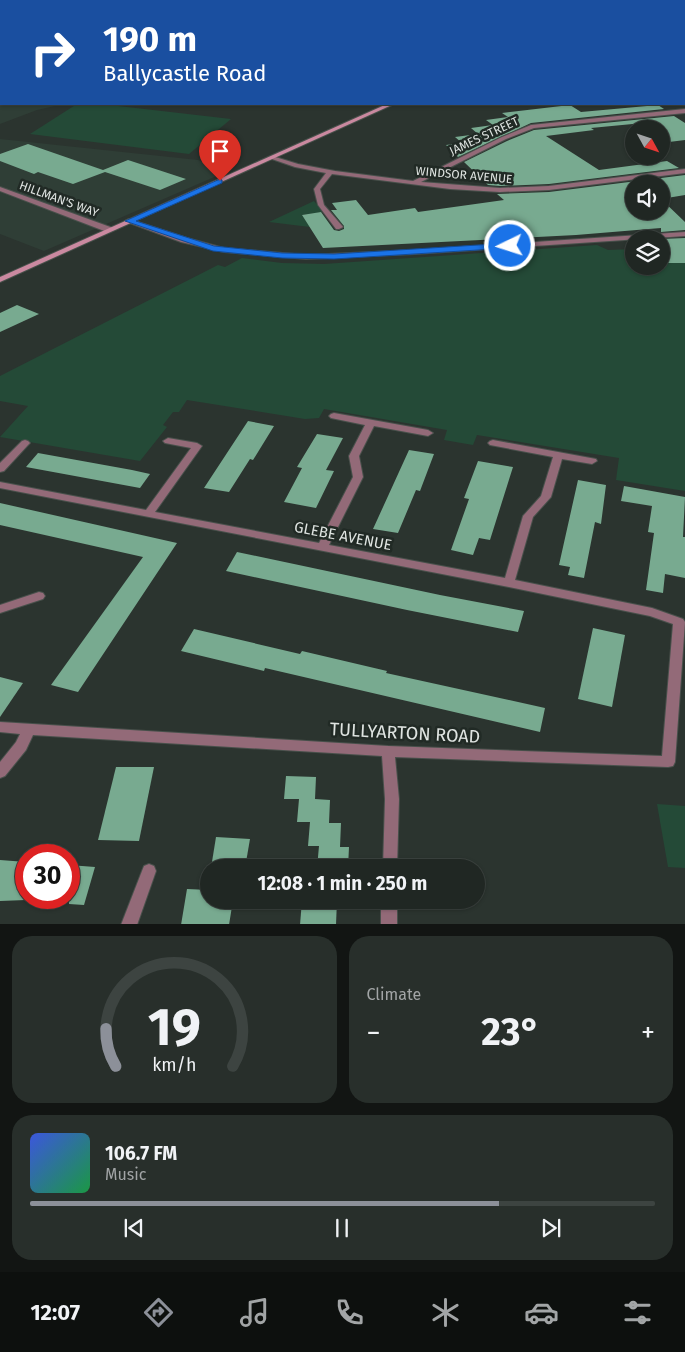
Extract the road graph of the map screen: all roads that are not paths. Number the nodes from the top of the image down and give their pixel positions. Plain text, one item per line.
1 (389, 105) edge
2 (685, 111) edge
3 (272, 158) junction
4 (685, 170) edge
5 (330, 172) junction
6 (415, 182) junction
7 (0, 189) edge
8 (129, 221) junction
9 (339, 227) dead end
10 (110, 230) junction
11 (685, 234) edge
12 (0, 280) edge
13 (334, 416) dead end
14 (371, 423) junction
15 (428, 433) dead end
16 (168, 441) dead end
17 (25, 443) dead end
18 (493, 443) dead end
19 (558, 455) junction
20 (592, 461) dead end
21 (0, 468) edge
22 (0, 485) edge
23 (150, 513) junction
24 (322, 546) junction
25 (509, 583) junction
26 (40, 596) dead end
27 (0, 609) edge
28 (679, 622) joint
29 (0, 726) edge
30 (29, 730) junction
31 (388, 751) junction
32 (0, 772) edge
33 (390, 859) edge
34 (149, 871) dead end
35 (389, 909) edge
36 (129, 924) edge
37 (389, 924) edge

1 - 3 main road
2 - 6 street, JAMES STREET
3 - 5 street, WINDSOR AVENUE
3 - 8 main road
4 - 6 street, WINDSOR AVENUE
5 - 6 street, WINDSOR AVENUE
5 - 9 street
7 - 10 street, HILLMAN'S WAY
8 - 10 main road
8 - 11 street
10 - 12 main road
13 - 14 street
14 - 15 street
14 - 24 street
16 - 23 street
17 - 21 street
18 - 19 street
19 - 20 street
19 - 25 street
22 - 23 street, GLEBE AVENUE
23 - 24 street, GLEBE AVENUE
24 - 25 street, GLEBE AVENUE
25 - 28 street, GLEBE AVENUE
26 - 27 street
28 - 31 street, TULLYARTON ROAD
29 - 30 street, TULLYARTON ROAD
30 - 31 street, TULLYARTON ROAD
30 - 32 street
31 - 33 street
34 - 36 street
35 - 37 street

